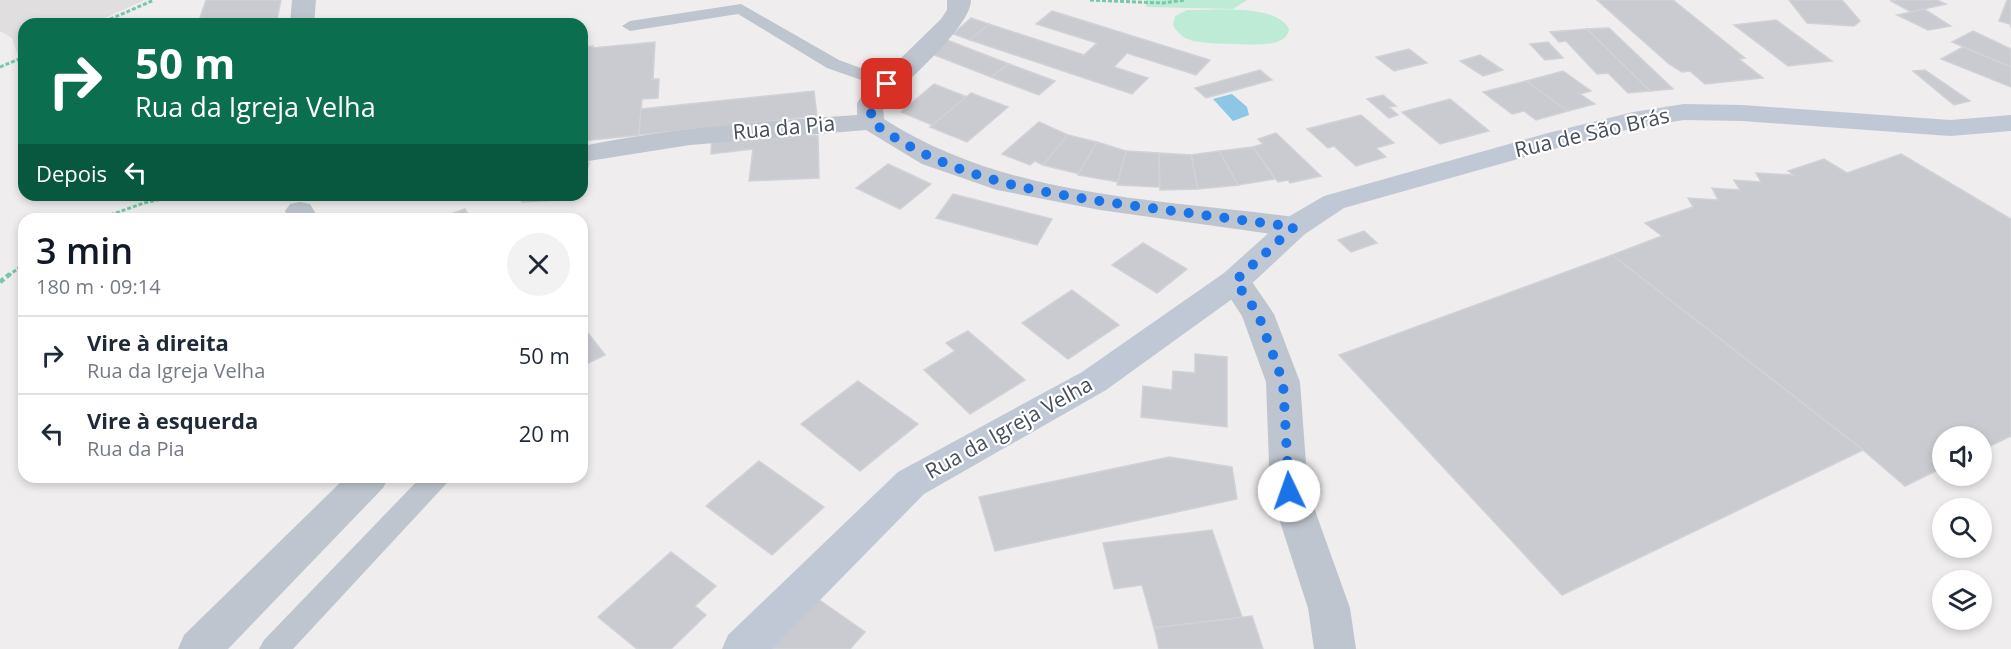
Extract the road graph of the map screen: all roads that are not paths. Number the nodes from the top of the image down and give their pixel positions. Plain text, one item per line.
1 (304, 0) edge
2 (959, 0) edge
3 (741, 4) edge
4 (302, 18) edge
5 (630, 26) dead end
6 (887, 84) junction
7 (872, 122) junction
8 (2011, 123) edge
9 (588, 153) edge
10 (1294, 227) junction
11 (1235, 281) junction
12 (364, 483) edge
13 (431, 483) edge
14 (199, 649) edge
15 (274, 649) edge
16 (743, 649) edge
17 (1335, 649) edge

1 - 4 street
2 - 6 street
3 - 5 lane
3 - 6 lane
6 - 7 street
7 - 9 street, Rua da Pia
7 - 10 street
8 - 10 street, Rua de São Brás
10 - 11 street, Rua da Igreja Velha
11 - 16 street, Rua da Igreja Velha
11 - 17 street
12 - 14 street
13 - 15 lane

